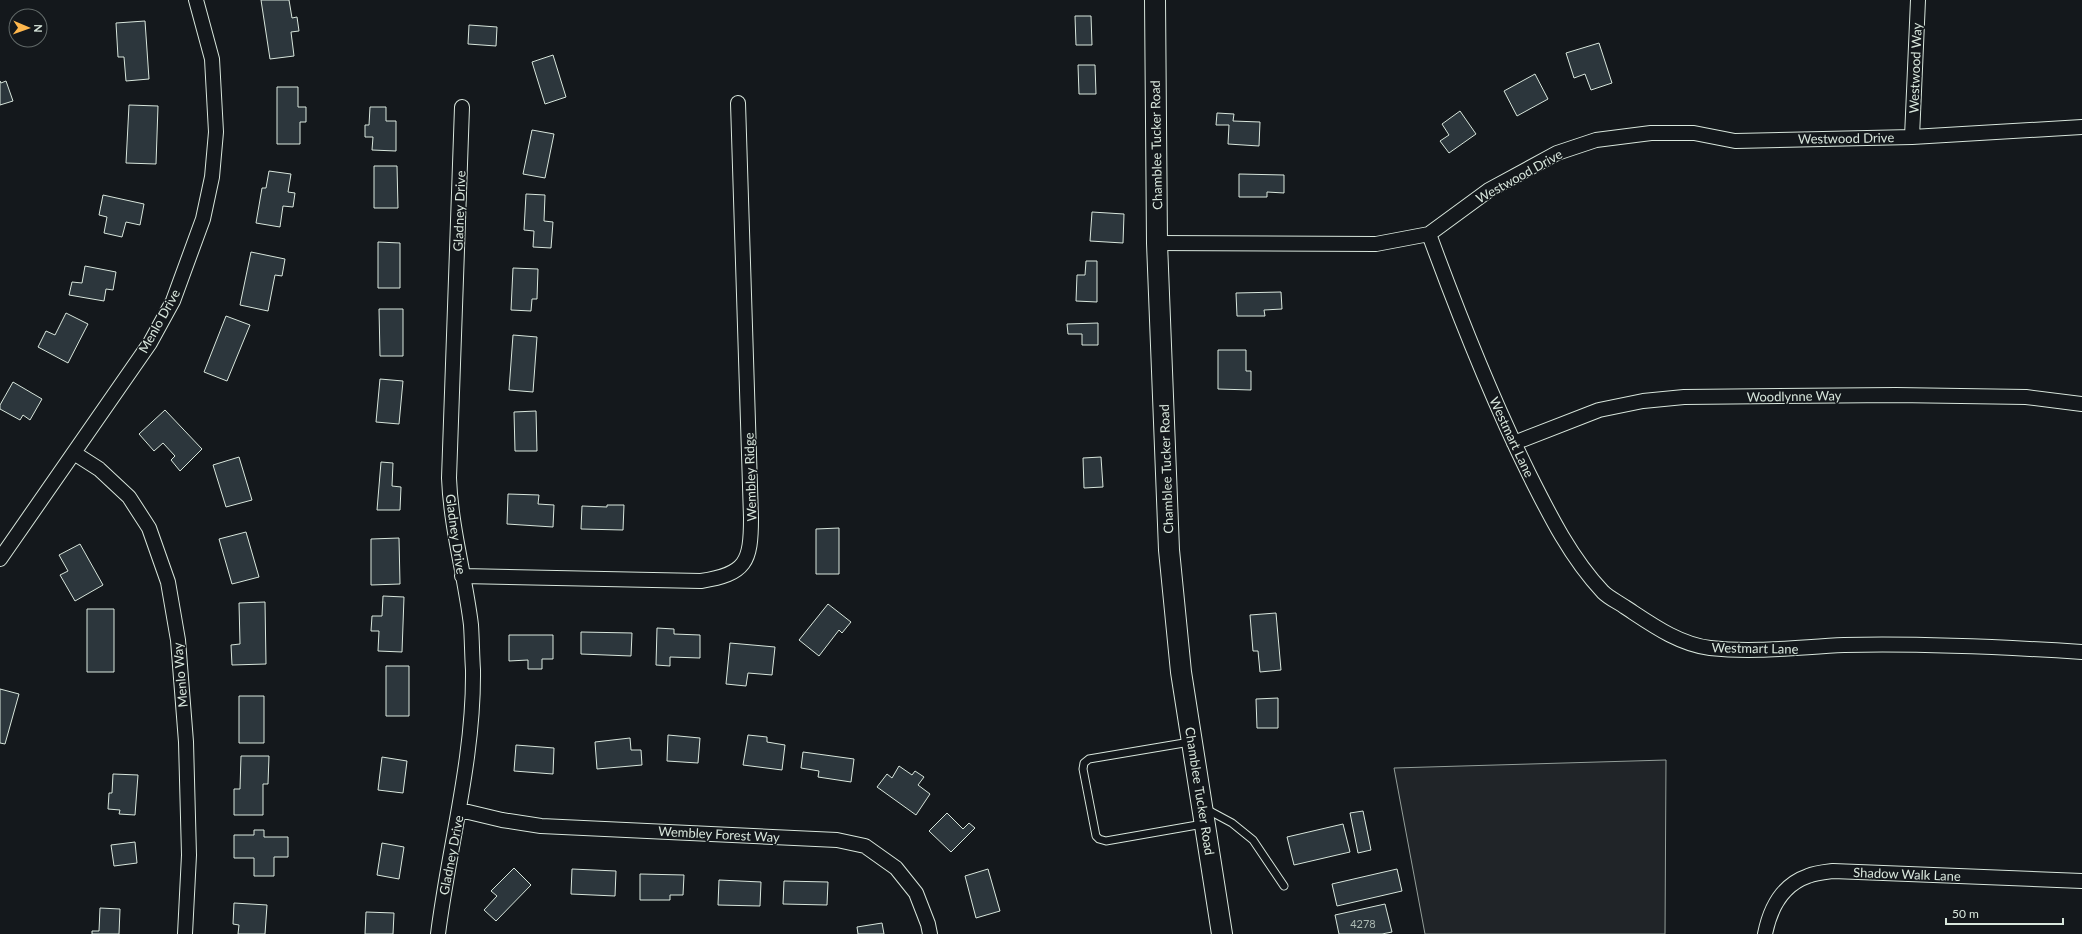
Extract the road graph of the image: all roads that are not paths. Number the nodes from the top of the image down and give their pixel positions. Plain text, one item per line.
1 (196, 0) edge
2 (1155, 0) edge
3 (1918, 0) edge
4 (738, 102) dead end
5 (462, 107) dead end
6 (2082, 127) edge
7 (1912, 137) junction
8 (1429, 234) junction
9 (1157, 242) junction
10 (2082, 404) edge
11 (1514, 443) junction
12 (74, 453) junction
13 (0, 559) edge
14 (462, 576) junction
15 (2082, 652) edge
16 (1192, 742) junction
17 (460, 810) junction
18 (1204, 815) junction
19 (2082, 882) edge
20 (1284, 886) dead end
21 (185, 934) edge
22 (438, 934) edge
23 (930, 934) edge
24 (1222, 934) edge
25 (1765, 934) edge

1 - 12 street, Menlo Drive
2 - 9 main road, Chamblee Tucker Road
3 - 7 street, Westwood Way
4 - 14 street, Wembley Ridge
5 - 14 street, Gladney Drive
6 - 7 street, Westwood Drive
7 - 8 street, Westwood Drive
8 - 9 street, Westwood Drive
8 - 11 street, Westmart Lane
9 - 16 main road, Chamblee Tucker Road
10 - 11 street, Woodlynne Way
11 - 15 street, Westmart Lane
12 - 13 street, Menlo Drive
12 - 21 street, Menlo Way
14 - 17 street, Gladney Drive
16 - 18 main road, Chamblee Tucker Road
16 - 18 lane
17 - 22 street, Gladney Drive
17 - 23 street, Wembley Forest Way
18 - 20 lane
18 - 24 main road, Chamblee Tucker Road
19 - 25 street, Shadow Walk Lane

